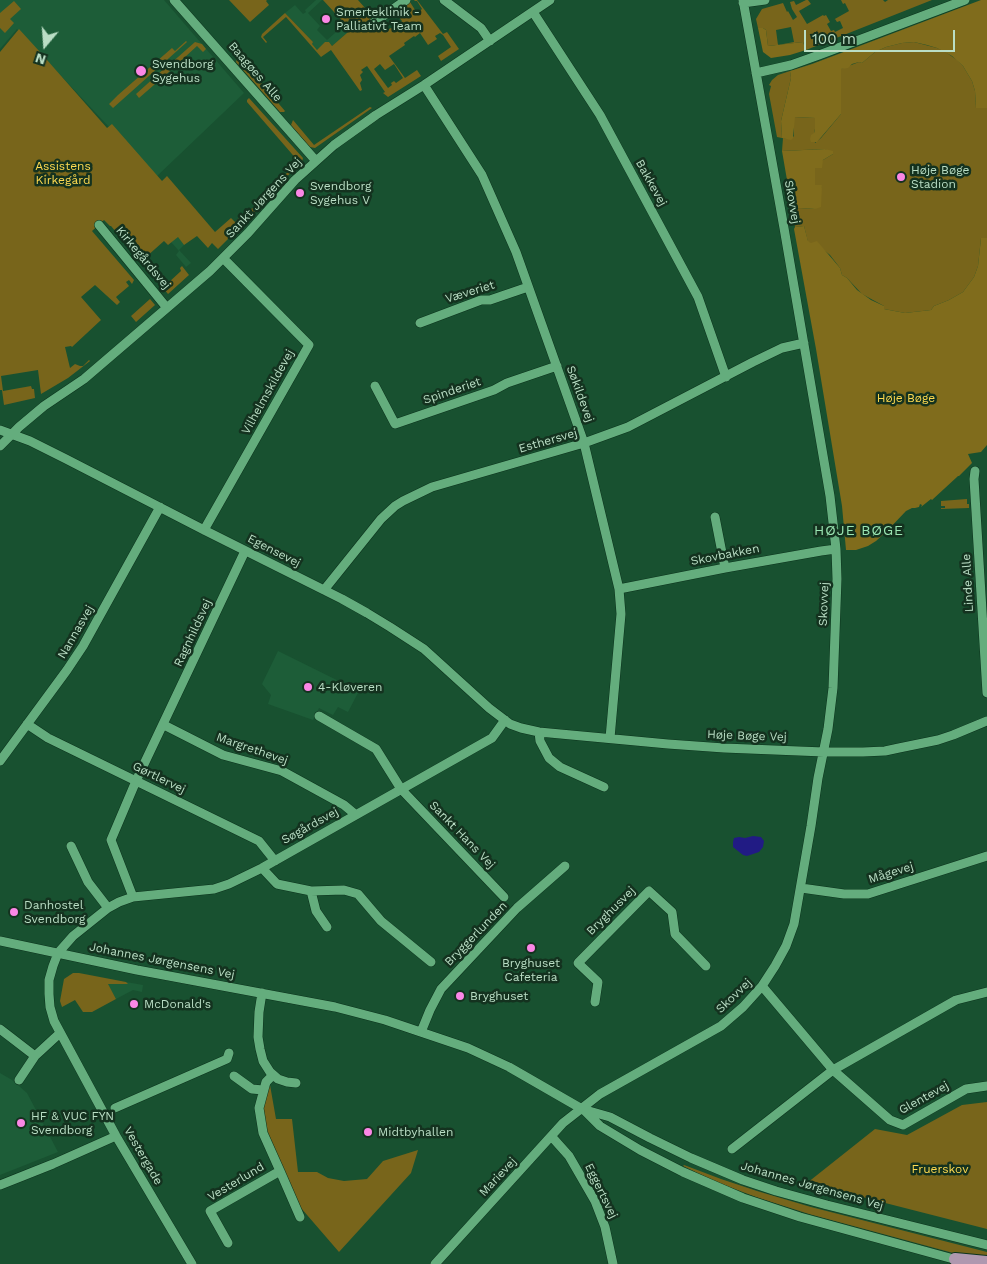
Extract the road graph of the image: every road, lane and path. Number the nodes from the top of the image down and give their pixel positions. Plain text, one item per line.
1 (174, 0) edge
2 (406, 0) edge
3 (444, 0) edge
4 (550, 0) edge
5 (765, 0) edge
6 (965, 0) edge
7 (743, 1) edge
8 (533, 12) junction
9 (369, 26) dead end
10 (490, 41) junction
11 (756, 73) junction
12 (424, 85) junction
13 (316, 161) junction
14 (99, 225) dead end
15 (223, 258) junction
16 (528, 287) junction
17 (167, 308) junction
18 (420, 323) dead end
19 (804, 343) junction
20 (557, 366) junction
21 (726, 377) junction
22 (375, 386) dead end
23 (0, 430) edge
24 (12, 434) junction
25 (584, 443) junction
26 (0, 446) edge
27 (975, 471) dead end
28 (160, 507) junction
29 (715, 517) dead end
30 (204, 530) junction
31 (836, 549) junction
32 (245, 551) junction
33 (725, 568) junction
34 (619, 589) junction
35 (324, 590) junction
36 (987, 693) edge
37 (319, 716) dead end
38 (505, 720) junction
39 (987, 721) edge
40 (27, 724) junction
41 (164, 725) junction
42 (539, 732) junction
43 (610, 738) junction
44 (824, 752) junction
45 (0, 761) edge
46 (136, 781) junction
47 (604, 787) dead end
48 (401, 789) junction
49 (356, 815) junction
50 (71, 846) dead end
51 (987, 856) edge
52 (274, 861) junction
53 (565, 866) dead end
54 (262, 868) junction
55 (801, 888) junction
56 (311, 891) junction
57 (133, 896) junction
58 (504, 897) dead end
59 (108, 908) junction
60 (327, 927) dead end
61 (0, 941) edge
62 (58, 953) junction
63 (431, 962) dead end
64 (706, 966) dead end
65 (762, 986) junction
66 (987, 992) edge
67 (262, 993) junction
68 (595, 1002) dead end
69 (0, 1029) edge
70 (421, 1032) junction
71 (60, 1033) junction
72 (229, 1054) dead end
73 (35, 1056) junction
74 (833, 1070) junction
75 (273, 1075) junction
76 (234, 1076) dead end
77 (19, 1080) dead end
78 (296, 1083) dead end
79 (987, 1086) edge
80 (263, 1090) junction
81 (115, 1108) dead end
82 (582, 1108) junction
83 (116, 1136) junction
84 (552, 1137) junction
85 (732, 1149) dead end
86 (280, 1171) junction
87 (0, 1185) edge
88 (300, 1217) dead end
89 (228, 1243) dead end
90 (987, 1245) edge
91 (955, 1259) junction
92 (987, 1262) edge
93 (192, 1264) edge
94 (435, 1264) edge
95 (613, 1264) edge
96 (972, 1264) edge

1 - 13 street, Baagøes Alle
2 - 9 street
3 - 10 street
4 - 8 street, Sankt Jørgens Vej
5 - 7 street
6 - 11 street
7 - 11 street, Skovvej
8 - 10 street, Sankt Jørgens Vej
8 - 21 street, Bakkevej
10 - 12 street, Sankt Jørgens Vej
11 - 19 street, Skovvej
12 - 13 street, Sankt Jørgens Vej
12 - 16 street, Søkildevej
13 - 15 street, Sankt Jørgens Vej
14 - 17 street, Kirkegårdsvej
15 - 17 street, Sankt Jørgens Vej
15 - 30 street, Vilhelmskildevej
16 - 18 street, Væveriet
16 - 20 street, Søkildevej
17 - 24 street, Sankt Jørgens Vej
19 - 21 street, Esthersvej
19 - 31 street, Skovvej
20 - 22 street, Spinderiet
20 - 25 street, Søkildevej
21 - 25 street, Esthersvej
23 - 24 street, Egensevej
24 - 26 street, Sankt Jørgens Vej
24 - 28 street, Egensevej
25 - 34 street, Søkildevej
25 - 35 street, Esthersvej
27 - 36 street, Linde Alle
28 - 30 street, Egensevej
28 - 40 street, Nannasvej
29 - 33 street
30 - 32 street, Egensevej
31 - 33 street, Skovbakken
31 - 44 street, Skovvej
32 - 35 street, Egensevej
32 - 41 street, Ragnhildsvej
33 - 34 street, Skovbakken
34 - 43 street, Søkildevej
35 - 38 street, Egensevej
37 - 48 street, Sankt Hans Vej
38 - 42 street, Høje Bøge Vej
38 - 48 street, Søgårdsvej
39 - 44 street, Høje Bøge Vej
40 - 45 street, Nannasvej
40 - 46 street, Gørtlervej
41 - 46 street, Ragnhildsvej
41 - 49 street, Margrethevej
42 - 43 street, Høje Bøge Vej
42 - 47 street
43 - 44 street, Høje Bøge Vej
44 - 55 street, Skovvej
46 - 52 street, Gørtlervej
46 - 57 street, Ragnhildsvej
48 - 49 street, Søgårdsvej
48 - 58 street, Sankt Hans Vej
49 - 52 street, Søgårdsvej
50 - 59 street
51 - 55 street, Mågevej
52 - 54 street, Søgårdsvej
53 - 70 street, Bryggerlunden
54 - 56 street
54 - 57 street, Søgårdsvej
55 - 65 street, Skovvej
56 - 60 street
56 - 63 street
57 - 59 street, Søgårdsvej
59 - 62 street, Søgårdsvej
61 - 62 street
62 - 67 street, Johannes Jørgensens Vej
62 - 71 street, Vestergade
64 - 68 street, Bryghusvej
65 - 74 street, Glentevej
65 - 82 street, Skovvej
66 - 74 street
67 - 70 street, Johannes Jørgensens Vej
67 - 75 street
69 - 73 street
70 - 82 street, Johannes Jørgensens Vej
71 - 73 street
71 - 83 street, Vestergade
72 - 81 street
73 - 77 street
74 - 79 street, Glentevej
74 - 85 street
75 - 78 street
75 - 80 street, Vesterlund
76 - 80 street
80 - 86 street, Vesterlund
82 - 84 street, Marievej
82 - 90 street, Johannes Jørgensens Vej
82 - 91 street, Johannes Jørgensens Vej
83 - 87 street
83 - 93 street, Vestergade
84 - 94 street, Marievej
84 - 95 street, Eggertsvej
86 - 88 street, Vesterlund
86 - 89 street, Vesterlund
91 - 92 main road
91 - 96 street, Johannes Jørgensens Vej

